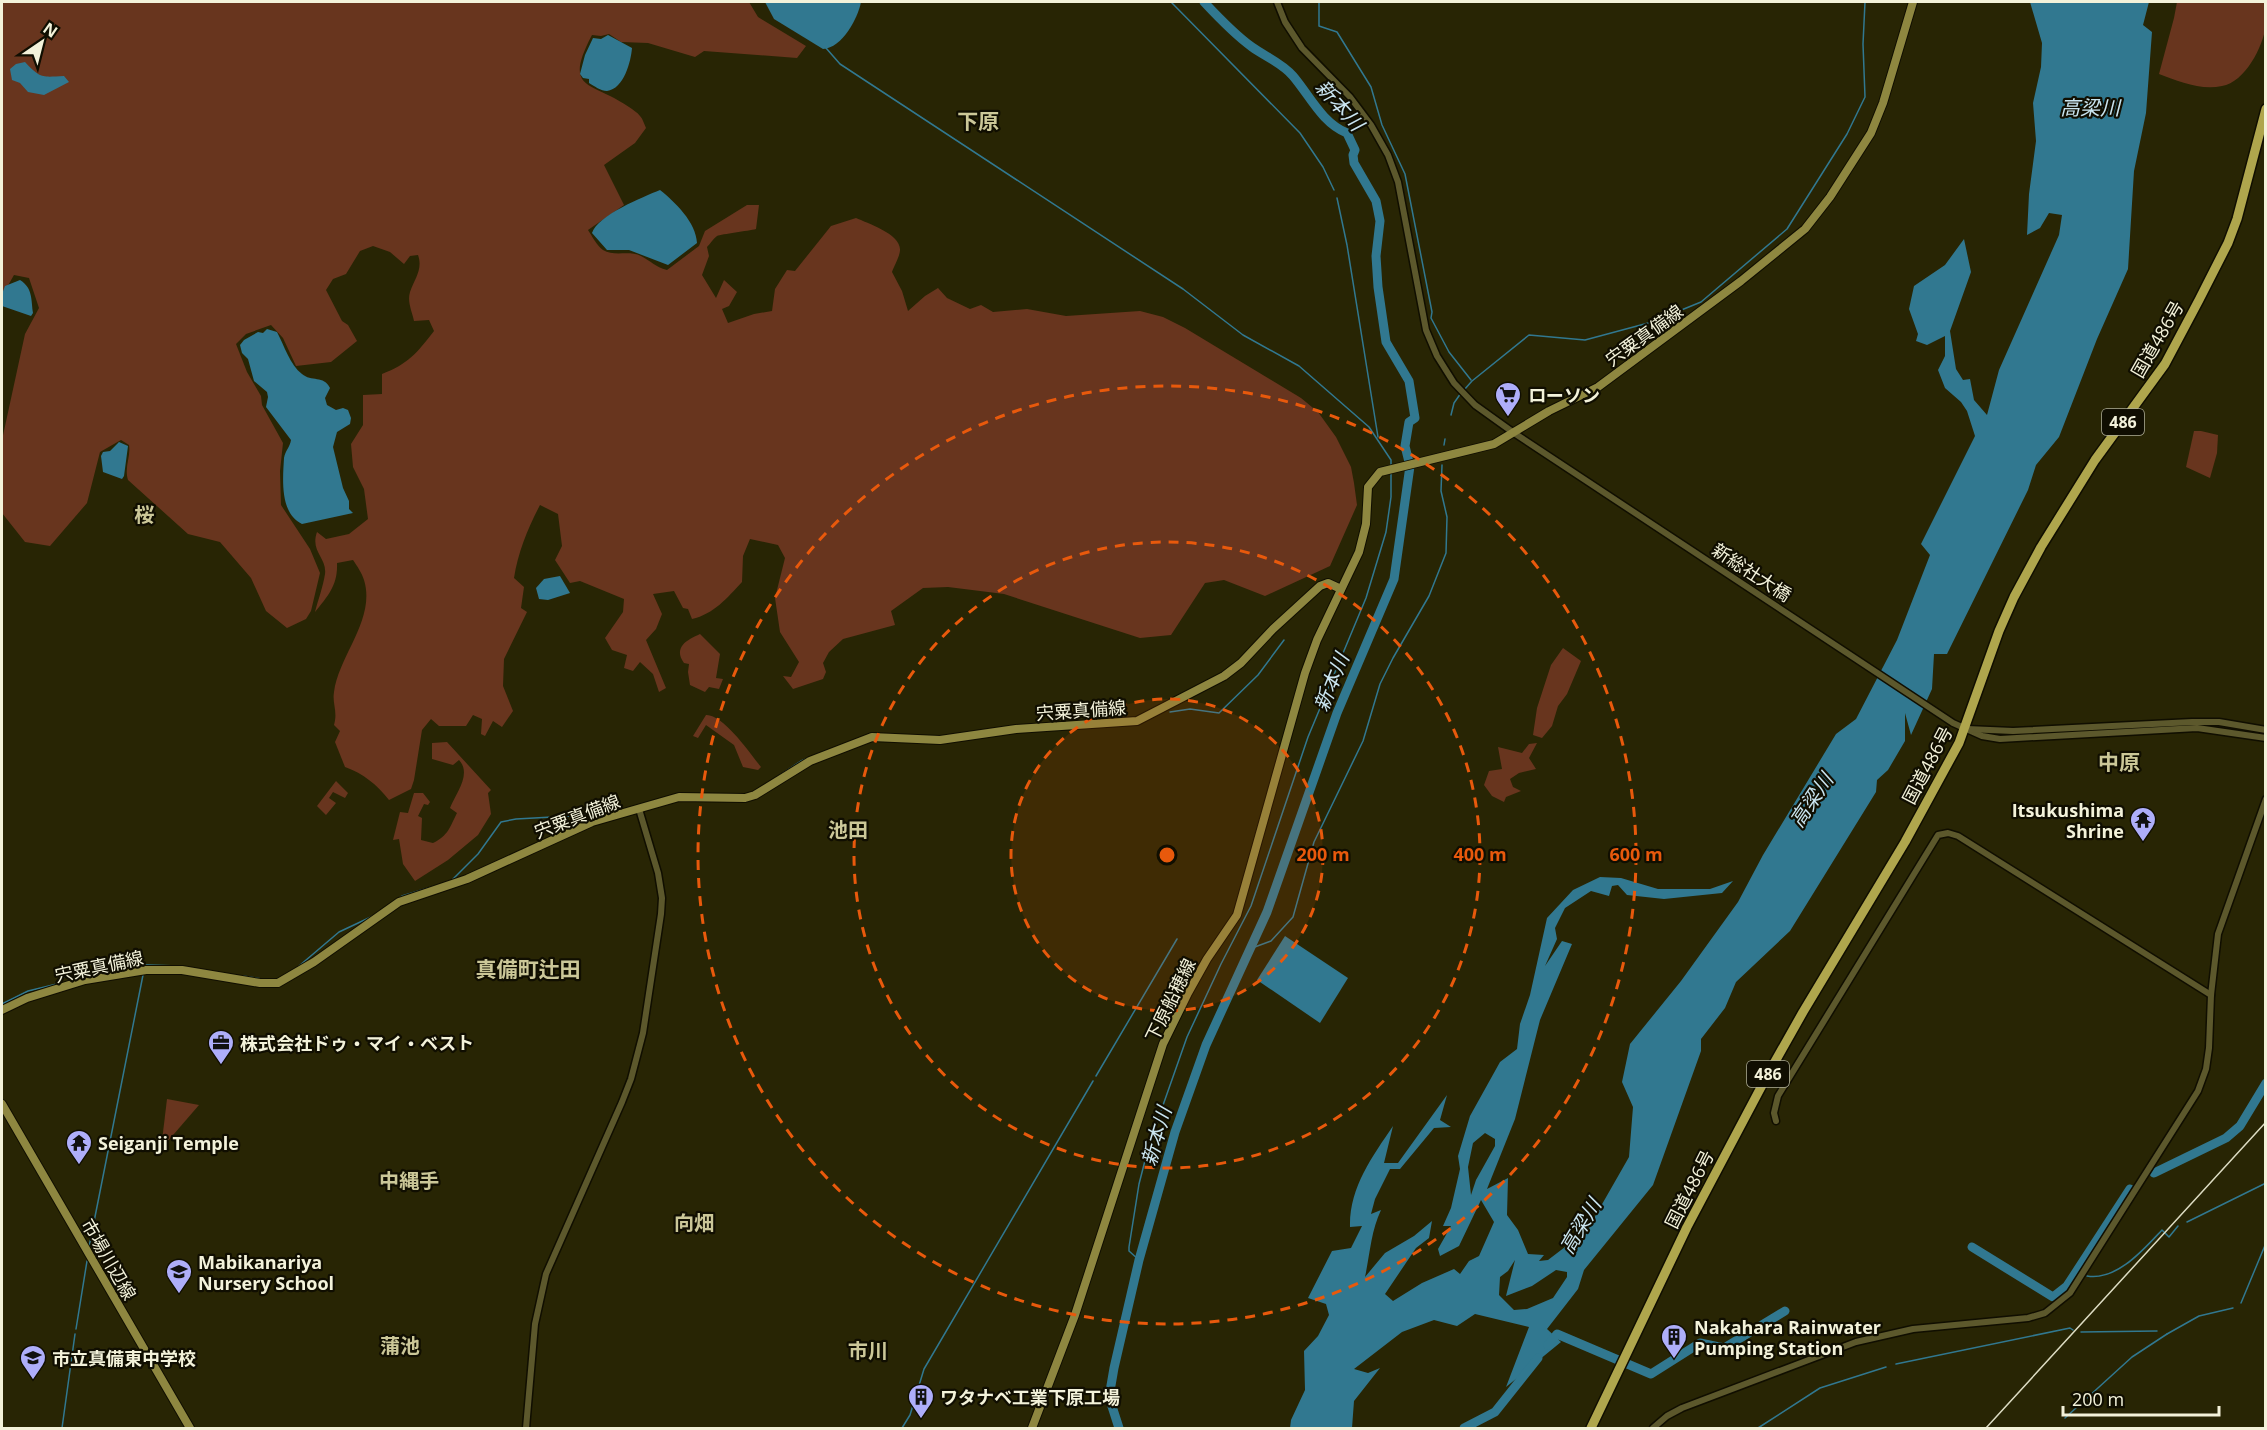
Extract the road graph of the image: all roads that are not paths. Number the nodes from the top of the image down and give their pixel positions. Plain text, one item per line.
1 (1277, 2) edge
2 (1913, 2) edge
3 (2265, 110) edge
4 (1514, 433) junction
5 (1341, 589) junction
6 (1965, 729) junction
7 (2265, 730) edge
8 (2077, 732) junction
9 (2265, 738) edge
10 (2265, 799) edge
11 (639, 809) junction
12 (2211, 995) junction
13 (2, 1010) edge
14 (2, 1104) edge
15 (1776, 1121) dead end
16 (190, 1428) edge
17 (526, 1428) edge
18 (1032, 1428) edge
19 (1591, 1428) edge
20 (1653, 1428) edge

1 - 4 street, 新総社大橋
2 - 4 main road, 宍粟真備線
3 - 6 highway, 国道486号 / 486
4 - 5 main road, 宍粟真備線
4 - 6 street, 新総社大橋
5 - 11 main road, 宍粟真備線
5 - 18 main road, 下原船穂線
6 - 8 street
6 - 19 highway, 国道486号 / 486
7 - 8 street
8 - 9 street
10 - 12 street
11 - 13 main road, 宍粟真備線
11 - 17 street
12 - 15 street
12 - 20 street
14 - 16 main road, 市場川辺線

